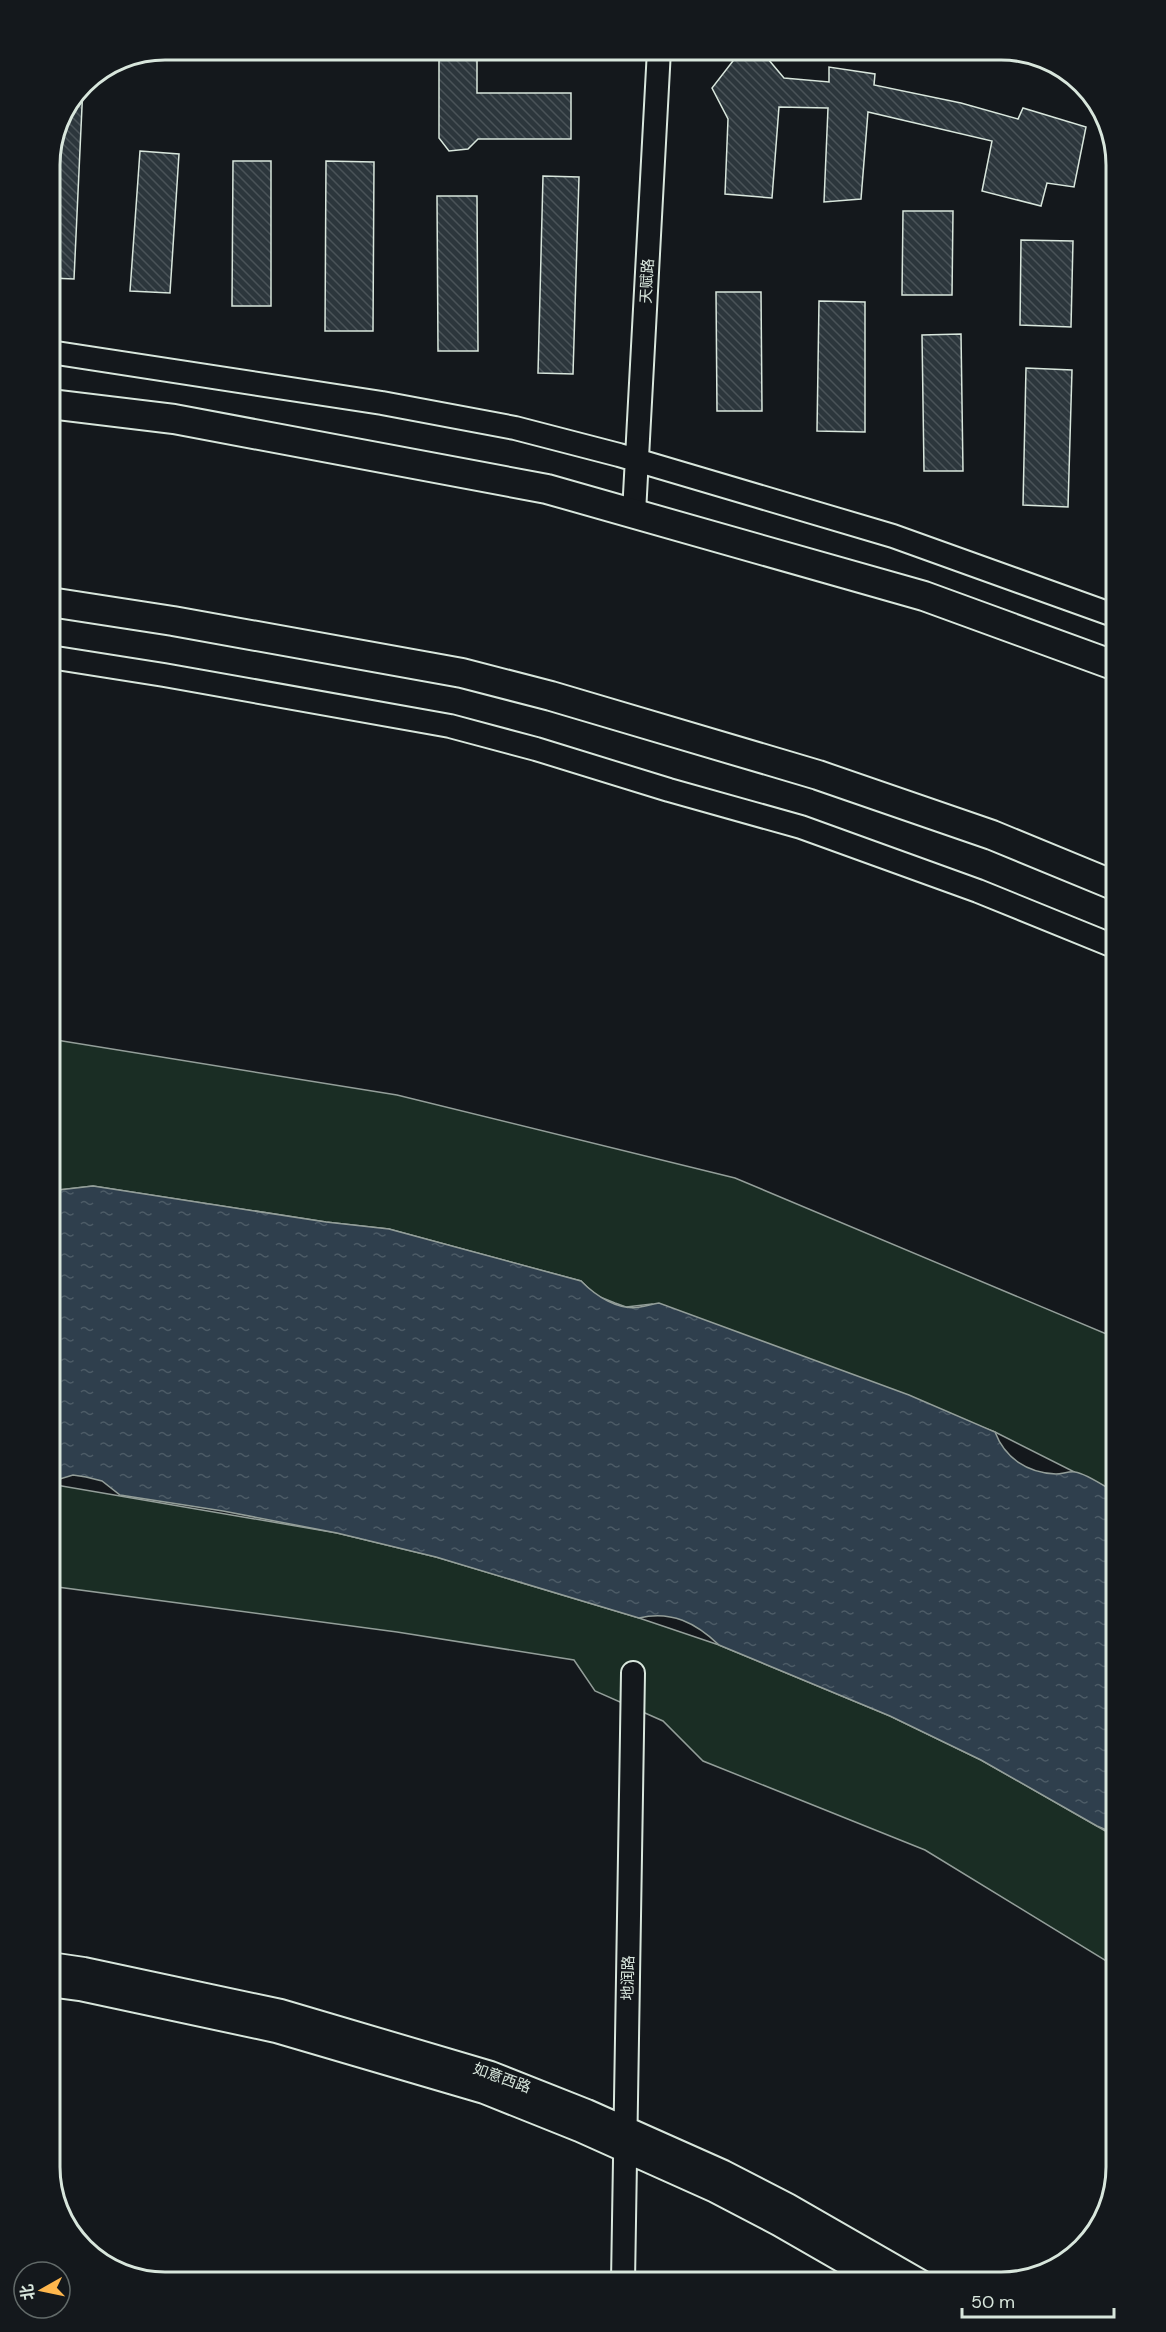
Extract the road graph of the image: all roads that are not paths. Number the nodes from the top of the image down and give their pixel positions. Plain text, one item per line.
1 (658, 60) edge
2 (60, 353) edge
3 (60, 405) edge
4 (637, 461) junction
5 (634, 513) junction
6 (60, 604) edge
7 (1106, 612) edge
8 (60, 659) edge
9 (1106, 662) edge
10 (1106, 882) edge
11 (1106, 943) edge
12 (633, 1674) dead end
13 (60, 1966) edge
14 (60, 1986) edge
15 (625, 2139) junction
16 (623, 2272) edge
17 (862, 2272) edge
18 (903, 2272) edge

1 - 4 street, 天赋路
2 - 4 street
3 - 5 main road
4 - 5 street, 天赋路
4 - 7 street
5 - 9 main road
6 - 10 main road
8 - 11 street
12 - 15 street, 地润路
13 - 15 street, 如意西路
14 - 15 street, 如意西路
15 - 16 street, 地润路
15 - 17 street, 如意西路
15 - 18 street, 如意西路

